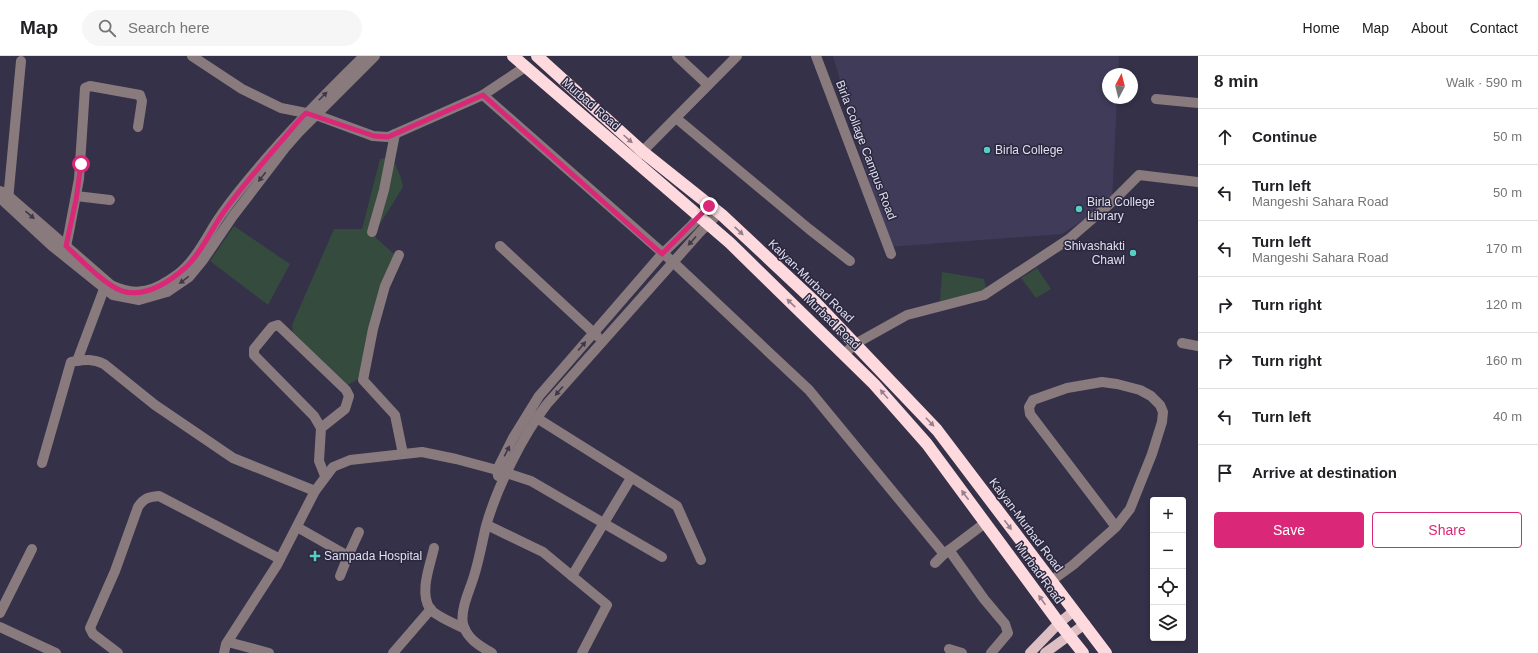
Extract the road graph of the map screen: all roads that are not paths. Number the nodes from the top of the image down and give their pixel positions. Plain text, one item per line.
1 (192, 56) edge
2 (364, 56) edge
3 (375, 56) edge
4 (513, 56) edge
5 (537, 56) edge
6 (677, 56) edge
7 (737, 56) edge
8 (816, 56) edge
9 (21, 61) dead end
10 (526, 67) junction
11 (708, 85) junction
12 (483, 95) junction
13 (1156, 99) dead end
14 (1198, 103) edge
15 (311, 114) junction
16 (676, 118) junction
17 (138, 127) dead end
18 (395, 134) junction
19 (638, 156) junction
20 (1198, 182) edge
21 (0, 191) edge
22 (76, 196) junction
23 (6, 200) edge
24 (110, 200) dead end
25 (714, 209) junction
26 (704, 220) junction
27 (372, 232) dead end
28 (500, 246) dead end
29 (63, 250) junction
30 (662, 254) junction
31 (891, 254) dead end
32 (399, 255) dead end
33 (850, 260) dead end
34 (673, 262) junction
35 (104, 289) junction
36 (593, 332) junction
37 (603, 341) junction
38 (1182, 343) dead end
39 (855, 344) junction
40 (1198, 346) edge
41 (844, 354) junction
42 (78, 361) junction
43 (532, 415) junction
44 (321, 428) junction
45 (403, 454) junction
46 (42, 463) dead end
47 (502, 472) junction
48 (326, 476) junction
49 (631, 478) junction
50 (314, 491) junction
51 (985, 523) junction
52 (604, 524) junction
53 (487, 525) junction
54 (297, 527) junction
55 (1116, 527) junction
56 (359, 532) dead end
57 (434, 548) dead end
58 (32, 549) dead end
59 (946, 552) junction
60 (348, 556) junction
61 (662, 557) dead end
62 (280, 559) junction
63 (701, 560) dead end
64 (935, 563) dead end
65 (340, 576) dead end
66 (572, 576) junction
67 (1051, 581) junction
68 (431, 609) junction
69 (1074, 611) junction
70 (0, 613) edge
71 (1059, 623) junction
72 (1085, 624) junction
73 (0, 627) edge
74 (465, 629) junction
75 (1070, 636) junction
76 (228, 642) junction
77 (949, 649) dead end
78 (56, 653) edge
79 (118, 653) edge
80 (224, 653) edge
81 (269, 653) edge
82 (393, 653) edge
83 (492, 653) edge
84 (582, 653) edge
85 (962, 653) edge
86 (991, 653) edge
87 (1030, 653) edge
88 (1045, 653) edge
89 (1083, 653) edge
90 (1106, 653) edge

1 - 15 street
15 -> 2 street
3 - 15 street
4 - 10 highway, Murbad Road
5 -> 19 highway, Kalyan-Murbad Road
6 - 11 street
7 - 11 street
8 - 31 street, Birla Collage Campus Road
9 - 23 street
10 - 12 street
10 - 19 highway, Murbad Road
11 - 16 street
12 - 18 street
12 - 30 street
13 - 14 street
15 - 18 street
15 - 29 street
15 -> 35 street
16 - 19 street
16 - 33 street
17 - 22 street
18 - 27 street
19 - 25 highway, Kalyan-Murbad Road
19 - 26 highway, Murbad Road
20 - 39 street
21 - 23 street
22 - 24 street
22 - 29 street
23 - 29 street
25 - 26 street
25 -> 39 highway, Kalyan-Murbad Road
26 - 30 street
26 -> 34 street
41 -> 26 highway, Murbad Road
28 - 36 street
29 - 35 street
30 - 34 street
30 - 36 street
32 - 45 street
34 - 37 street
34 - 59 street
35 - 42 street
36 - 37 street
43 -> 36 street
37 -> 43 street
38 - 40 street
39 - 41 street
39 -> 67 highway, Kalyan-Murbad Road
51 -> 41 highway, Murbad Road
42 - 46 street
42 - 50 street
43 - 47 street
43 - 49 street
44 - 44 street
44 - 48 street
45 - 47 street
45 - 48 street
47 - 52 street
47 - 53 street
48 - 50 street
49 - 52 street
49 - 63 street
50 - 54 street
51 - 59 street
71 -> 51 highway, Murbad Road
52 - 61 street
52 - 66 street
53 - 66 street
53 - 74 street
54 - 60 street
54 - 62 street
55 - 55 street
55 - 67 street
56 - 60 street
57 - 68 street
58 - 70 street
59 - 64 street
59 - 86 street
60 - 65 street
62 - 76 street
62 - 79 street
66 - 84 street
67 - 69 highway, Kalyan-Murbad Road
68 - 74 street
68 - 82 street
69 - 71 main road
69 - 72 highway, Kalyan-Murbad Road
71 - 75 highway, Murbad Road
71 - 87 main road
72 - 75 main road
72 - 90 highway, Kalyan-Murbad Road
73 - 78 street
74 - 83 street
75 - 88 main road
75 - 89 highway, Murbad Road
76 - 80 street
76 - 81 street
77 - 85 street

